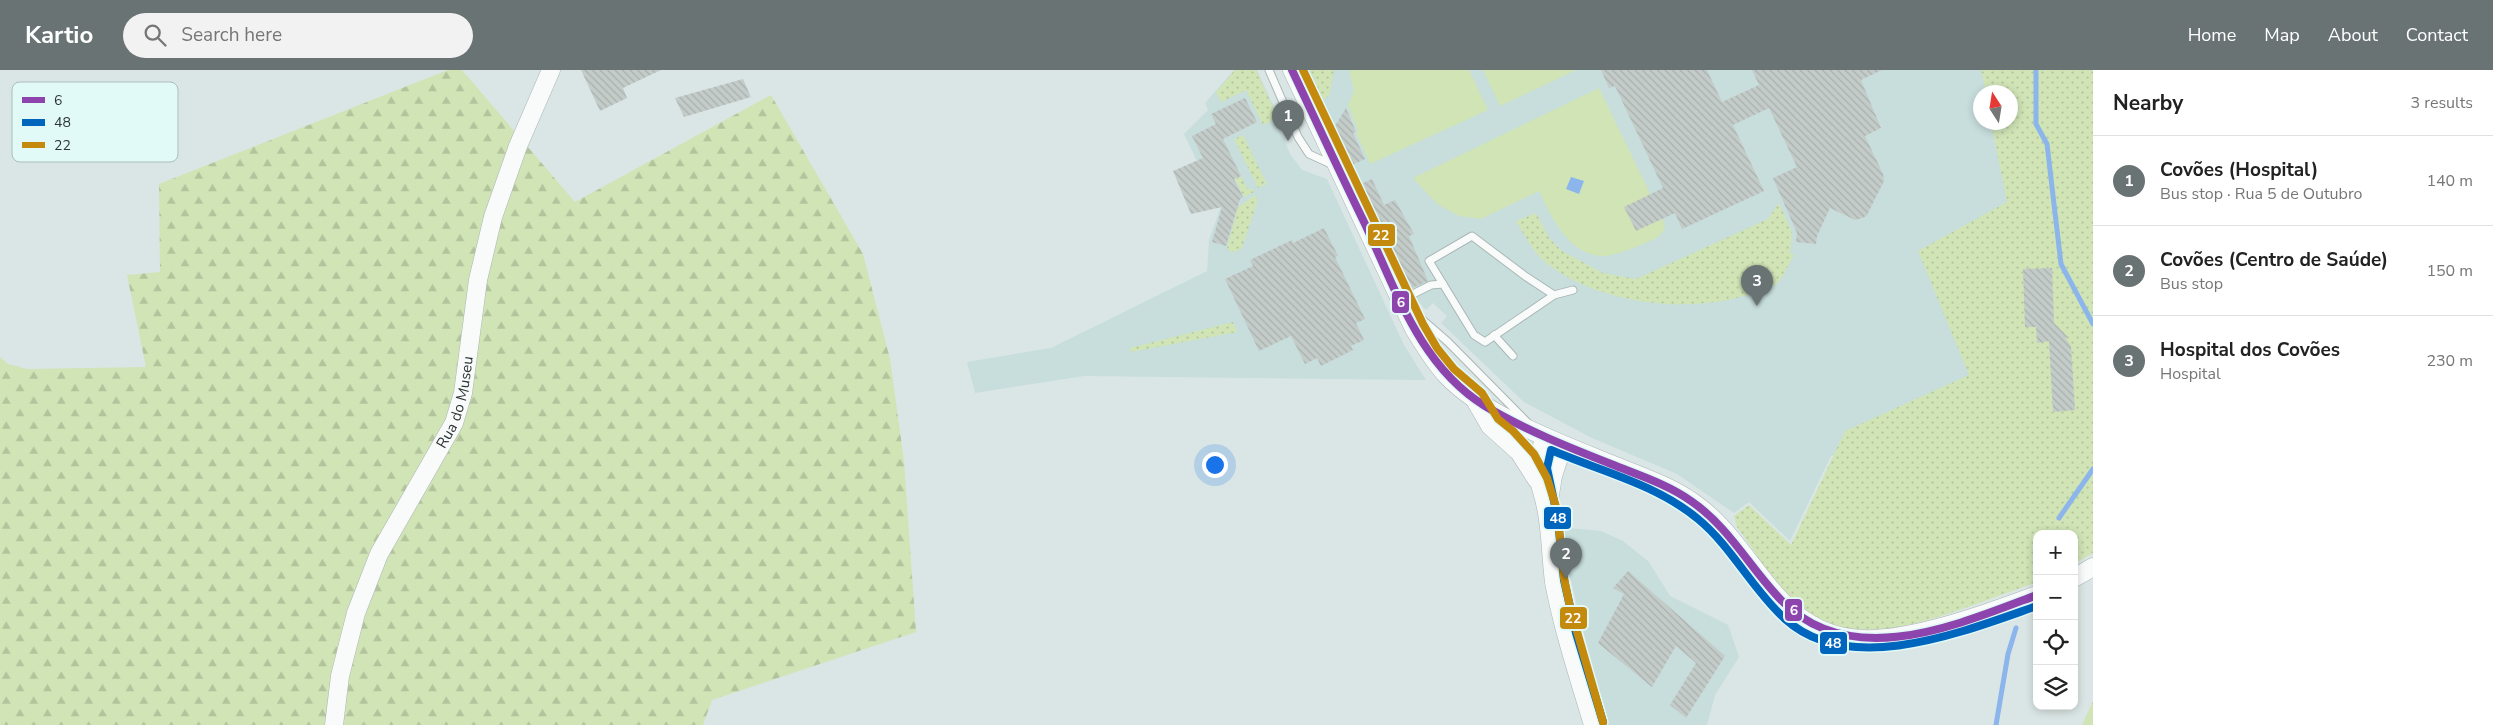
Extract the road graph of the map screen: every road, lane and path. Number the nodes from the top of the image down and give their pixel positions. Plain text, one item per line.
1 (550, 70) edge
2 (1269, 70) edge
3 (1292, 70) edge
4 (1336, 167) junction
5 (1443, 284) junction
6 (1573, 290) dead end
7 (1554, 295) junction
8 (1400, 300) junction
9 (1494, 335) junction
10 (1513, 356) dead end
11 (1475, 400) junction
12 (1542, 435) junction
13 (1563, 445) junction
14 (1538, 482) junction
15 (1547, 512) junction
16 (2093, 567) edge
17 (2078, 576) edge
18 (2033, 596) edge
19 (334, 725) edge
20 (1593, 725) edge

1 - 19 street, Rua do Museu
2 - 4 lane
3 - 4 street
4 - 8 street
5 - 7 lane
5 - 8 lane
5 - 9 lane
6 - 7 lane
7 - 9 lane
8 - 11 street
8 - 12 lane
9 - 10 lane
11 - 12 street
11 - 14 street
12 - 13 street
12 - 14 street
13 - 15 street
13 - 18 street
14 - 15 street
15 - 20 street
16 - 17 street

